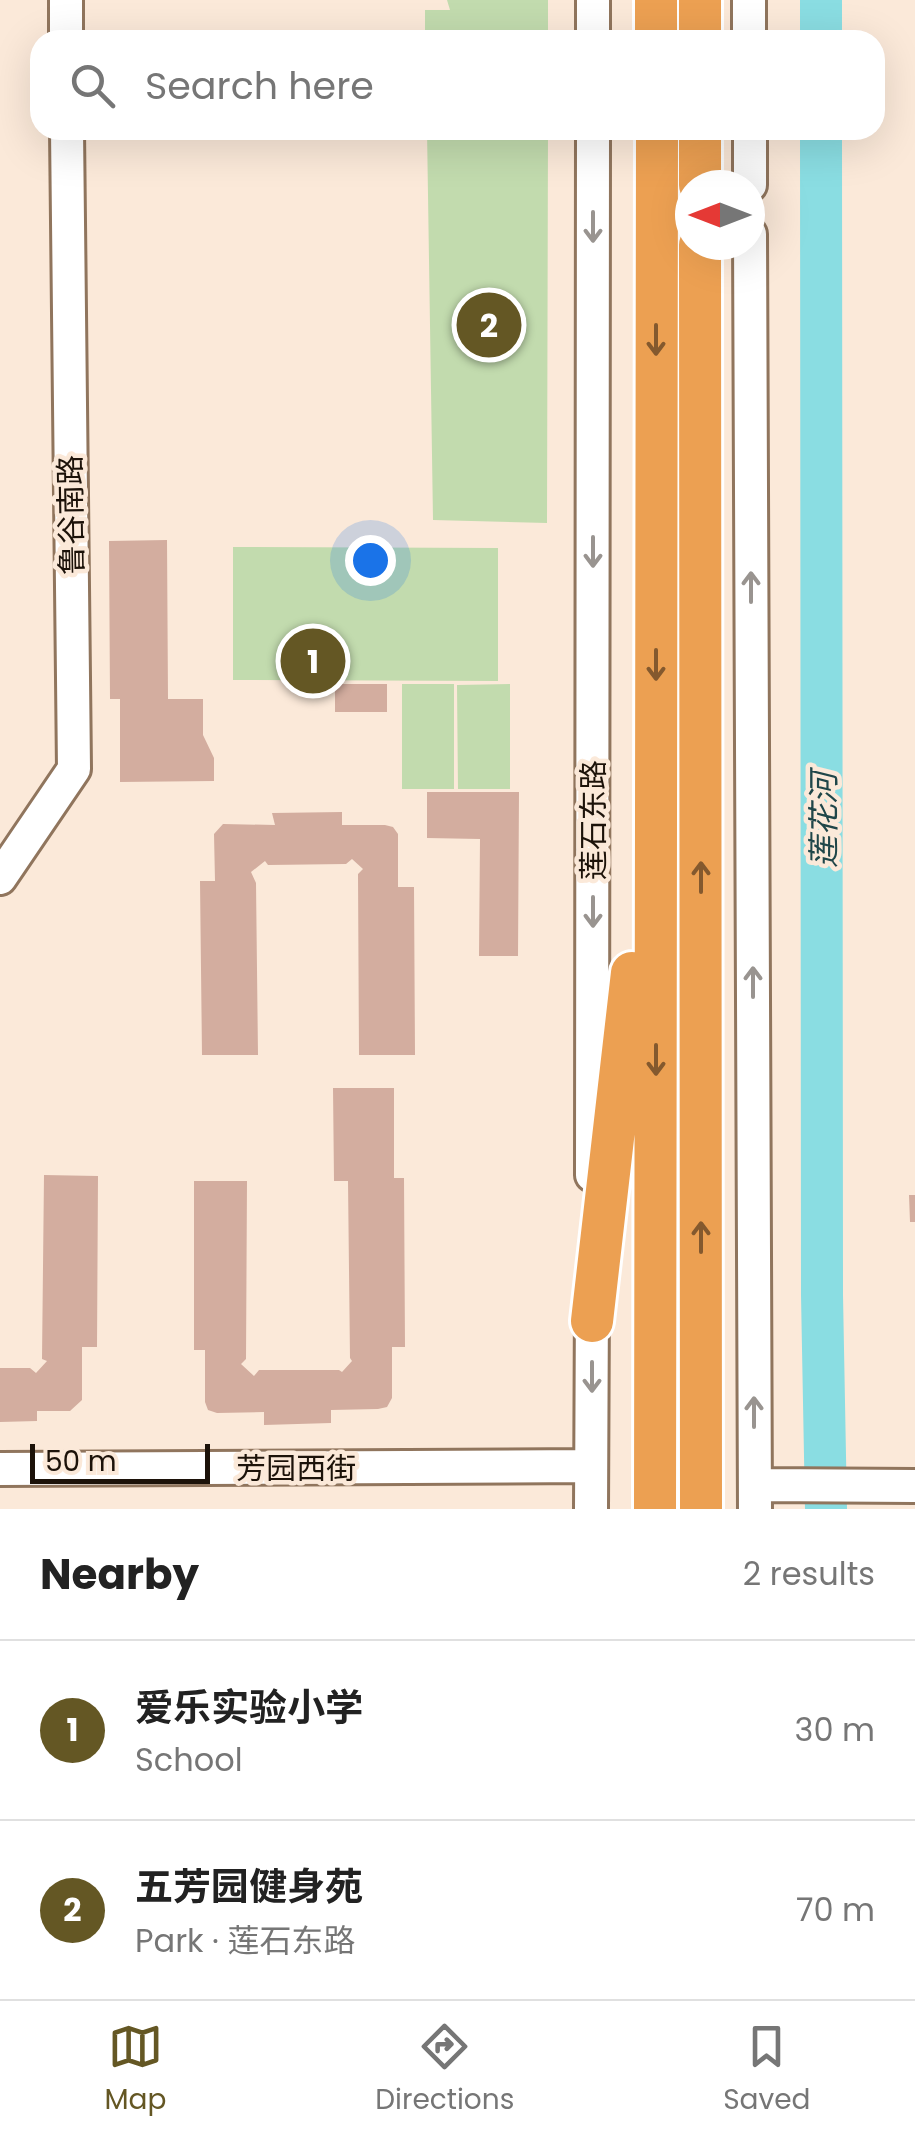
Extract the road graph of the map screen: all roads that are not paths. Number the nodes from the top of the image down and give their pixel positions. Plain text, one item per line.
1 (66, 0) edge
2 (594, 0) edge
3 (656, 0) edge
4 (700, 0) edge
5 (749, 0) edge
6 (66, 30) edge
7 (593, 30) edge
8 (656, 30) edge
9 (700, 30) edge
10 (749, 30) edge
11 (67, 140) edge
12 (593, 140) edge
13 (657, 140) edge
14 (700, 140) edge
15 (750, 140) edge
16 (700, 170) edge
17 (750, 170) edge
18 (700, 260) edge
19 (750, 260) edge
20 (656, 769) junction
21 (0, 878) edge
22 (701, 1314) junction
23 (592, 1321) junction
24 (591, 1466) junction
25 (0, 1469) edge
26 (915, 1486) edge
27 (743, 1501) edge
28 (591, 1509) edge
29 (655, 1509) edge
30 (701, 1509) edge

1 - 6 street
2 - 7 street
3 - 8 highway
4 - 9 highway
5 - 10 street
11 - 21 street, 鲁谷南路
12 -> 23 street, 莲石东路
13 -> 20 highway, 莲石东路
14 - 16 highway
15 - 17 street
22 -> 18 highway
27 -> 19 street
20 - 23 highway
20 -> 29 highway, 莲石东路
22 - 27 highway
22 - 30 highway
23 -> 24 street, 莲石东路
24 - 25 street, 芳园西街
24 - 28 street, 莲石东路
26 - 27 street

